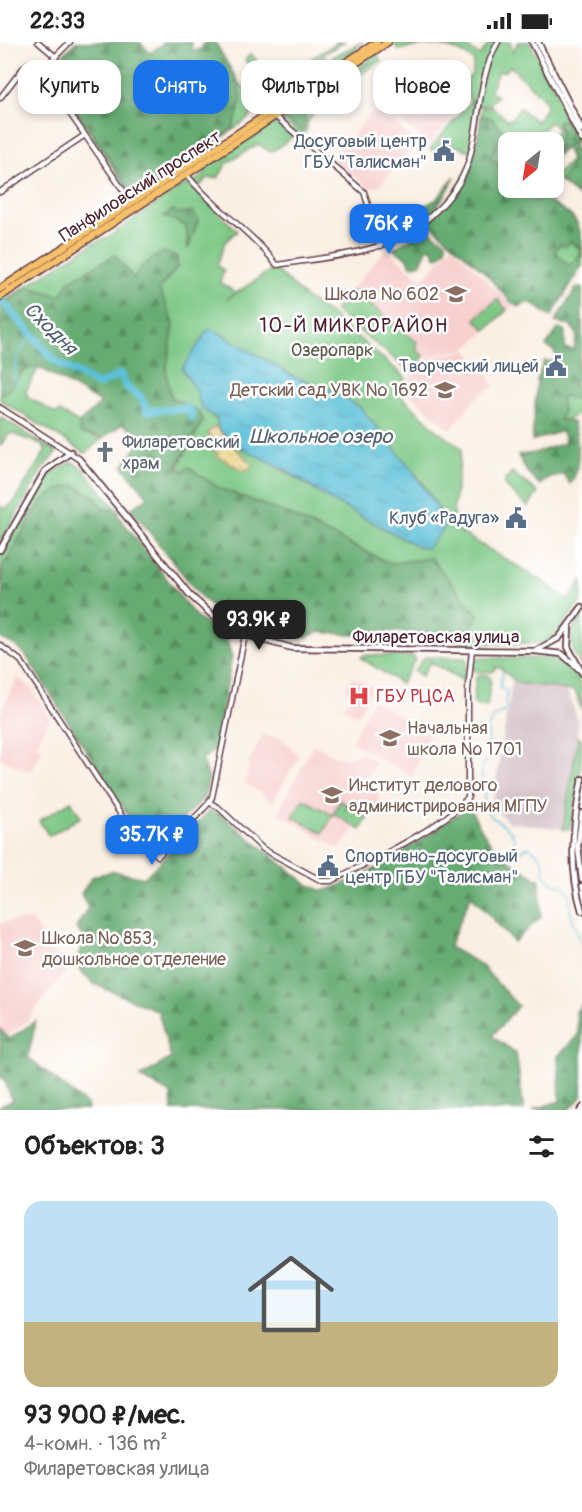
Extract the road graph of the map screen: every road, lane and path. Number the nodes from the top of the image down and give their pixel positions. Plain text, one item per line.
1 (39, 42) edge
2 (70, 42) edge
3 (377, 42) edge
4 (388, 42) edge
5 (498, 42) edge
6 (532, 42) edge
7 (538, 42) edge
8 (57, 57) junction
9 (54, 60) edge
10 (18, 76) edge
11 (0, 98) edge
12 (71, 114) edge
13 (274, 116) junction
14 (582, 130) edge
15 (85, 135) junction
16 (582, 140) edge
17 (186, 174) junction
18 (0, 192) edge
19 (132, 203) junction
20 (381, 246) junction
21 (0, 289) edge
22 (0, 297) edge
23 (0, 408) edge
24 (71, 452) junction
25 (0, 550) edge
26 (582, 607) edge
27 (570, 624) junction
28 (245, 635) junction
29 (0, 645) edge
30 (472, 650) junction
31 (535, 651) junction
32 (581, 671) edge
33 (582, 779) edge
34 (209, 802) junction
35 (582, 813) edge
36 (582, 880) edge
37 (582, 911) edge

1 - 8 street
2 - 8 street
3 - 19 main road, Панфиловский проспект
4 - 13 main road, Панфиловский проспект
5 - 20 street
6 - 16 street
7 - 14 street
8 - 9 street
10 - 11 street
12 - 15 street
13 - 17 main road, Панфиловский проспект
13 - 20 street
15 - 18 street
15 - 19 street
17 - 20 street
17 - 22 main road, Панфиловский проспект
19 - 21 main road, Панфиловский проспект
23 - 24 street, Филаретовская улица
24 - 25 street
24 - 28 street, Филаретовская улица
26 - 27 street, Филаретовская улица
27 - 31 street, Филаретовская улица
27 - 32 street
28 - 30 street, Филаретовская улица
28 - 34 street
29 - 34 street
30 - 31 street, Филаретовская улица
30 - 34 street
31 - 32 street, Филаретовская улица
33 - 37 street
35 - 36 street

